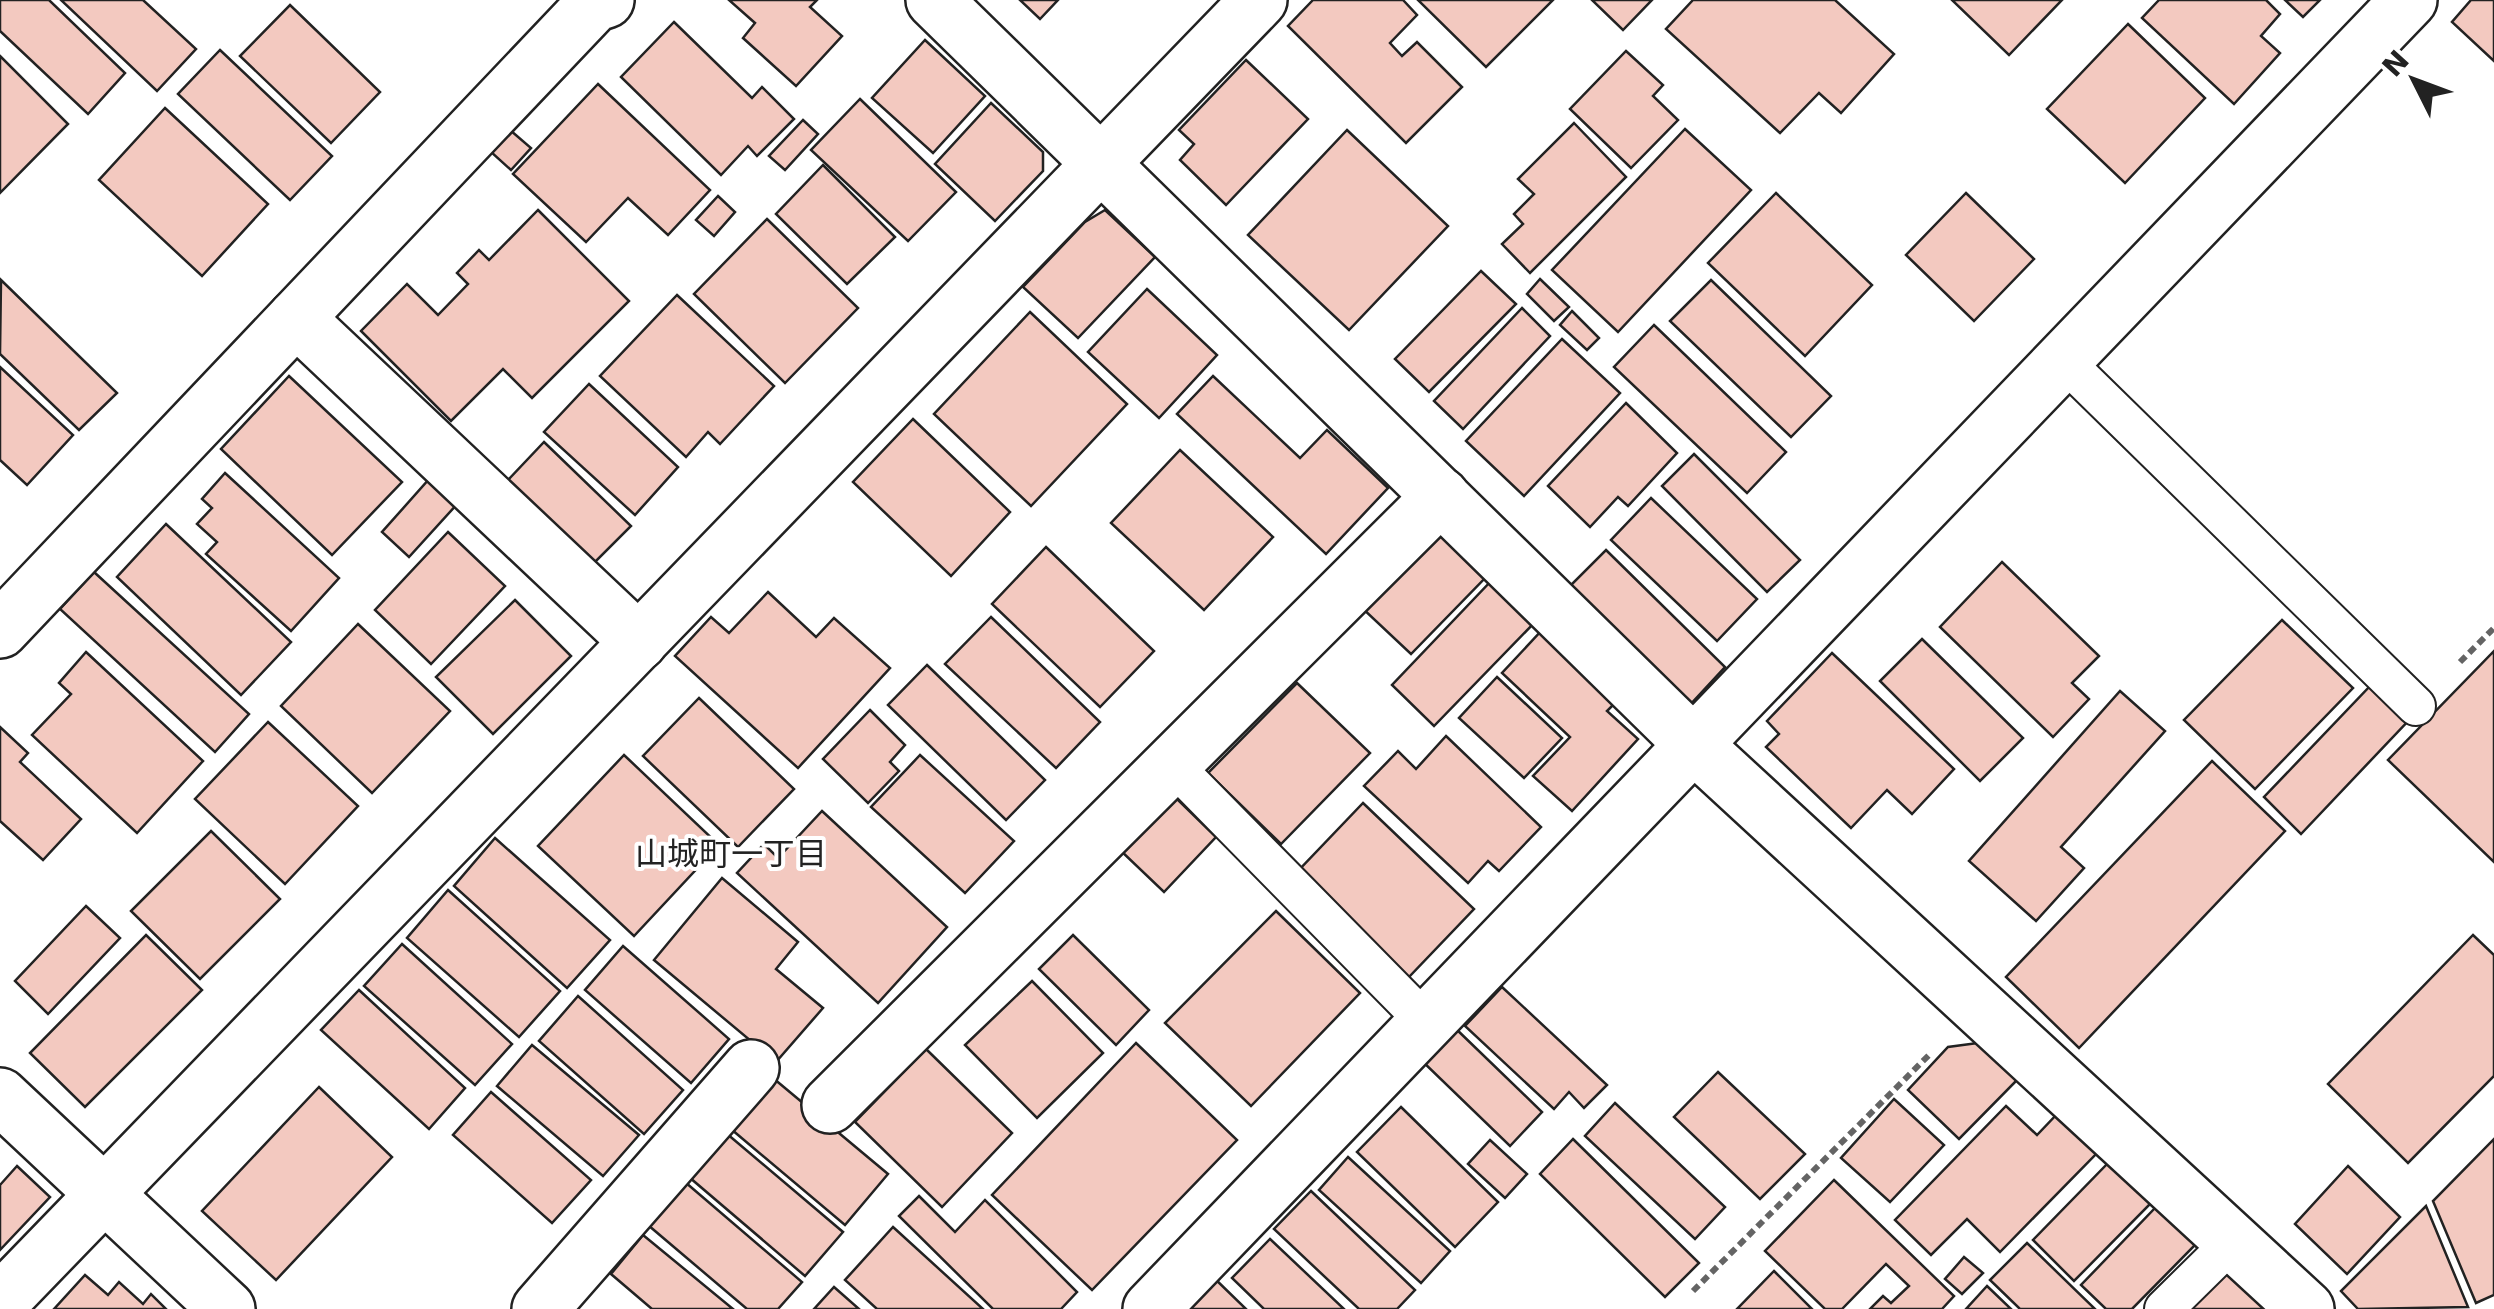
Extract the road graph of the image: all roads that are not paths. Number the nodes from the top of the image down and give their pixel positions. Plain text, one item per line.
1 (606, 0) edge
2 (934, 0) edge
3 (1260, 0) edge
4 (2409, 0) edge
5 (1102, 162) junction
6 (296, 318) junction
7 (2063, 360) junction
8 (1441, 496) junction
9 (0, 630) edge
10 (639, 642) junction
11 (2416, 706) dead end
12 (1692, 743) junction
13 (1172, 764) junction
14 (1426, 1022) junction
15 (750, 1068) dead end
16 (0, 1096) edge
17 (830, 1105) dead end
18 (104, 1194) junction
19 (2233, 1241) junction
20 (0, 1302) edge
21 (227, 1309) edge
22 (540, 1309) edge
23 (1151, 1309) edge
24 (2164, 1309) edge
25 (2306, 1309) edge

1 - 6 street
2 - 5 street
3 - 5 street
4 - 7 street
5 - 8 street
5 - 10 street
6 - 9 street
6 - 10 street
7 - 11 lane
7 - 12 street
8 - 12 street
8 - 13 street
10 - 18 street
12 - 14 street
12 - 19 street
13 - 14 lane
13 - 17 street
14 - 23 street
15 - 22 street
16 - 18 street
18 - 20 street
18 - 21 street
19 - 24 lane
19 - 25 street

